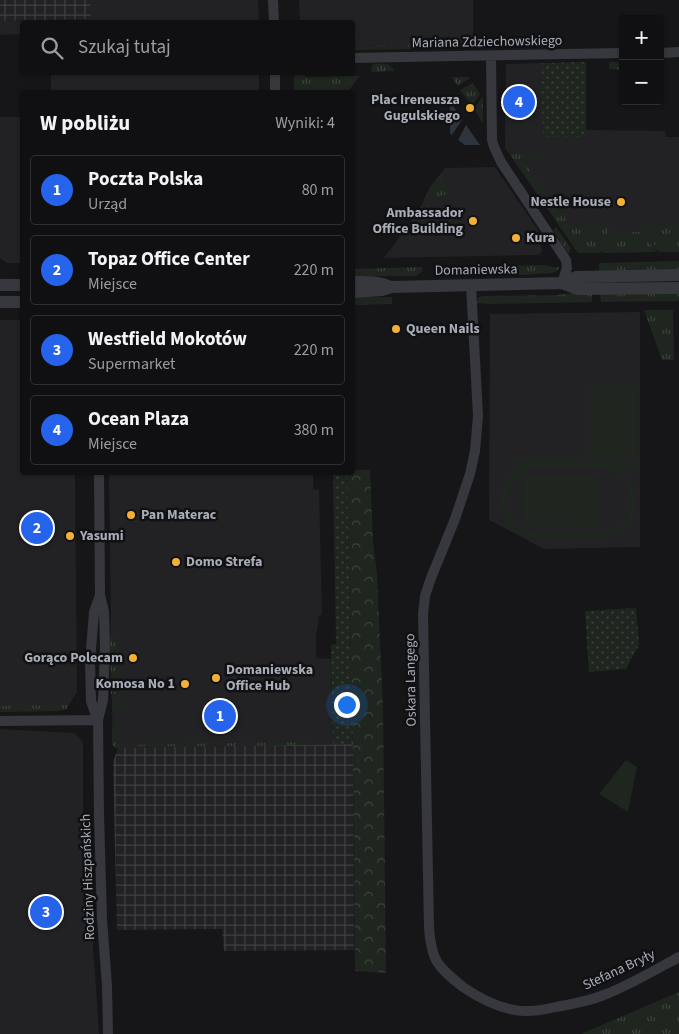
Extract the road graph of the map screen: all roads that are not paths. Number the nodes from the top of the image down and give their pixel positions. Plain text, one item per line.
1 (273, 0) edge
2 (274, 20) edge
3 (679, 52) edge
4 (619, 53) edge
5 (664, 53) edge
6 (491, 56) junction
7 (355, 58) edge
8 (275, 75) edge
9 (275, 90) edge
10 (679, 275) edge
11 (355, 282) edge
12 (562, 283) junction
13 (0, 285) edge
14 (20, 285) edge
15 (472, 286) junction
16 (391, 287) junction
17 (679, 288) edge
18 (355, 292) edge
19 (0, 302) edge
20 (20, 302) edge
21 (99, 475) edge
22 (98, 720) junction
23 (0, 721) edge
24 (679, 957) edge
25 (540, 1010) joint
26 (108, 1034) edge

1 - 2 street
3 - 5 street
4 - 6 street, Mariana Zdziechowskiego
6 - 7 street, Mariana Zdziechowskiego
6 - 12 street
8 - 9 street
10 - 12 street, Domaniewska
11 - 16 street, Domaniewska
12 - 15 street, Domaniewska
12 - 17 street, Domaniewska
13 - 14 street
15 - 16 street, Domaniewska
15 - 25 street, Oskara Langego
16 - 18 street, Domaniewska
19 - 20 street
21 - 22 street, Rodziny Hiszpańskich
22 - 23 street
22 - 26 street, Rodziny Hiszpańskich
24 - 25 street, Stefana Bryły

